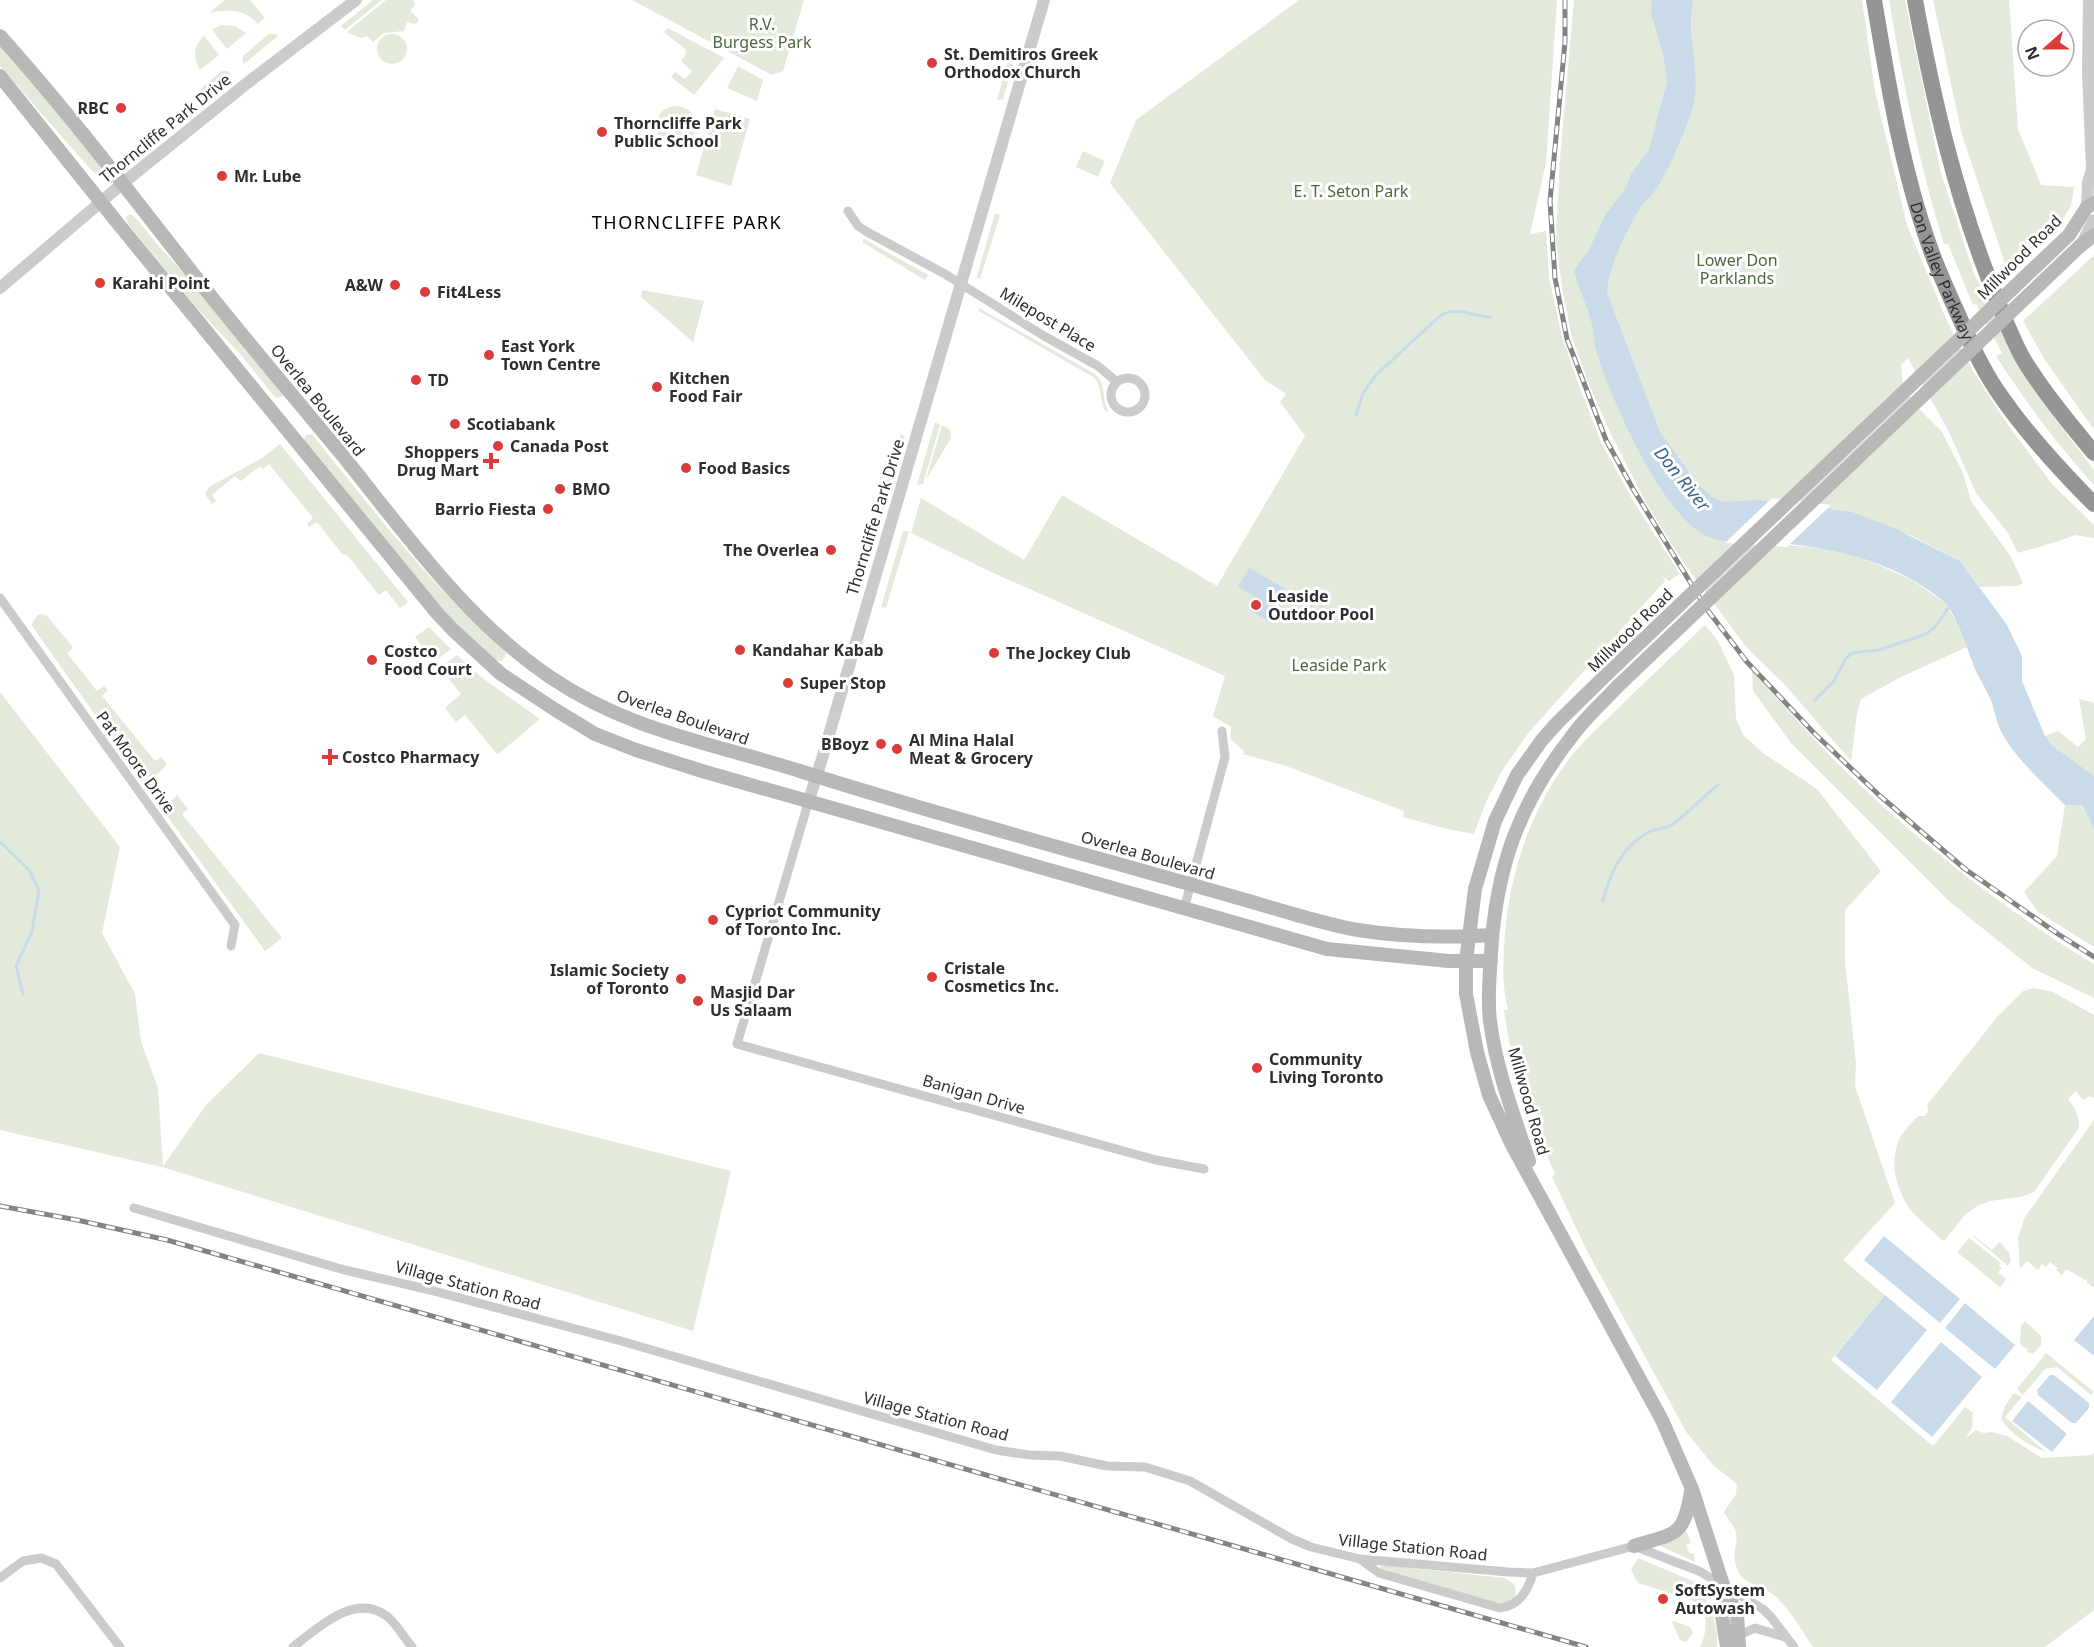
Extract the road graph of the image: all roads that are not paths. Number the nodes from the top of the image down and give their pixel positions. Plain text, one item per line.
1 (356, 0) edge
2 (1044, 0) edge
3 (1874, 0) edge
4 (1915, 0) edge
5 (2088, 0) edge
6 (0, 36) edge
7 (2091, 71) edge
8 (0, 76) edge
9 (2093, 132) edge
10 (2093, 172) edge
11 (123, 183) junction
12 (101, 202) junction
13 (2090, 205) edge
14 (848, 211) dead end
15 (2094, 220) edge
16 (2094, 236) edge
17 (2080, 246) junction
18 (961, 285) junction
19 (0, 288) edge
20 (1117, 382) dead end
21 (2094, 453) edge
22 (2094, 504) edge
23 (0, 598) edge
24 (1222, 731) dead end
25 (817, 776) junction
26 (809, 800) junction
27 (1192, 884) junction
28 (1184, 909) junction
29 (1492, 935) junction
30 (1469, 937) junction
31 (231, 946) dead end
32 (1466, 961) junction
33 (1491, 961) junction
34 (737, 1044) joint
35 (1204, 1169) dead end
36 (1539, 1192) junction
37 (134, 1208) dead end
38 (1692, 1489) junction
39 (1635, 1546) junction
40 (1360, 1559) junction
41 (1533, 1573) junction
42 (0, 1578) edge
43 (1723, 1585) junction
44 (1786, 1637) junction
45 (1739, 1641) edge
46 (120, 1647) edge
47 (292, 1647) edge
48 (412, 1647) edge
49 (1727, 1647) edge
50 (1794, 1647) edge

1 - 11 street, Thorncliffe Park Drive
2 - 18 street, Thorncliffe Park Drive
3 - 22 highway, Don Valley Parkway
4 - 21 highway
5 - 7 street
6 - 11 main road, Overlea Boulevard
7 - 9 street
8 - 12 main road
9 - 10 street
10 - 13 street
11 - 12 street, Thorncliffe Park Drive
11 - 25 main road, Overlea Boulevard
12 - 19 street, Thorncliffe Park Drive
12 - 26 main road
13 - 30 main road, Millwood Road, bridge
14 - 18 street, Milepost Place
15 - 17 street
16 - 17 main road, Millwood Road
17 - 29 main road, Millwood Road, bridge
18 - 20 street, Milepost Place
18 - 25 street, Thorncliffe Park Drive
23 - 31 street, Pat Moore Drive
24 - 27 street
25 - 26 street, Thorncliffe Park Drive
25 - 27 main road, Overlea Boulevard
26 - 28 main road
26 - 34 street, Thorncliffe Park Drive
27 - 28 street
27 - 30 main road, Overlea Boulevard
28 - 32 main road
29 - 30 main road, Overlea Boulevard
29 - 33 main road, Millwood Road
30 - 32 main road, Millwood Road
32 - 33 main road
32 - 36 main road, Millwood Road
33 - 36 main road, Millwood Road
34 - 35 street, Banigan Drive
36 - 38 main road, Millwood Road
37 - 40 street, Village Station Road
38 - 39 main road
38 - 43 main road, Millwood Road
39 - 41 street, Village Station Road
39 - 43 street
40 - 41 street, Village Station Road
40 - 41 street
42 - 46 street
43 - 44 street
43 - 45 main road, Millwood Road
43 - 49 main road, Millwood Road
44 - 45 street
44 - 50 street
47 - 48 street

